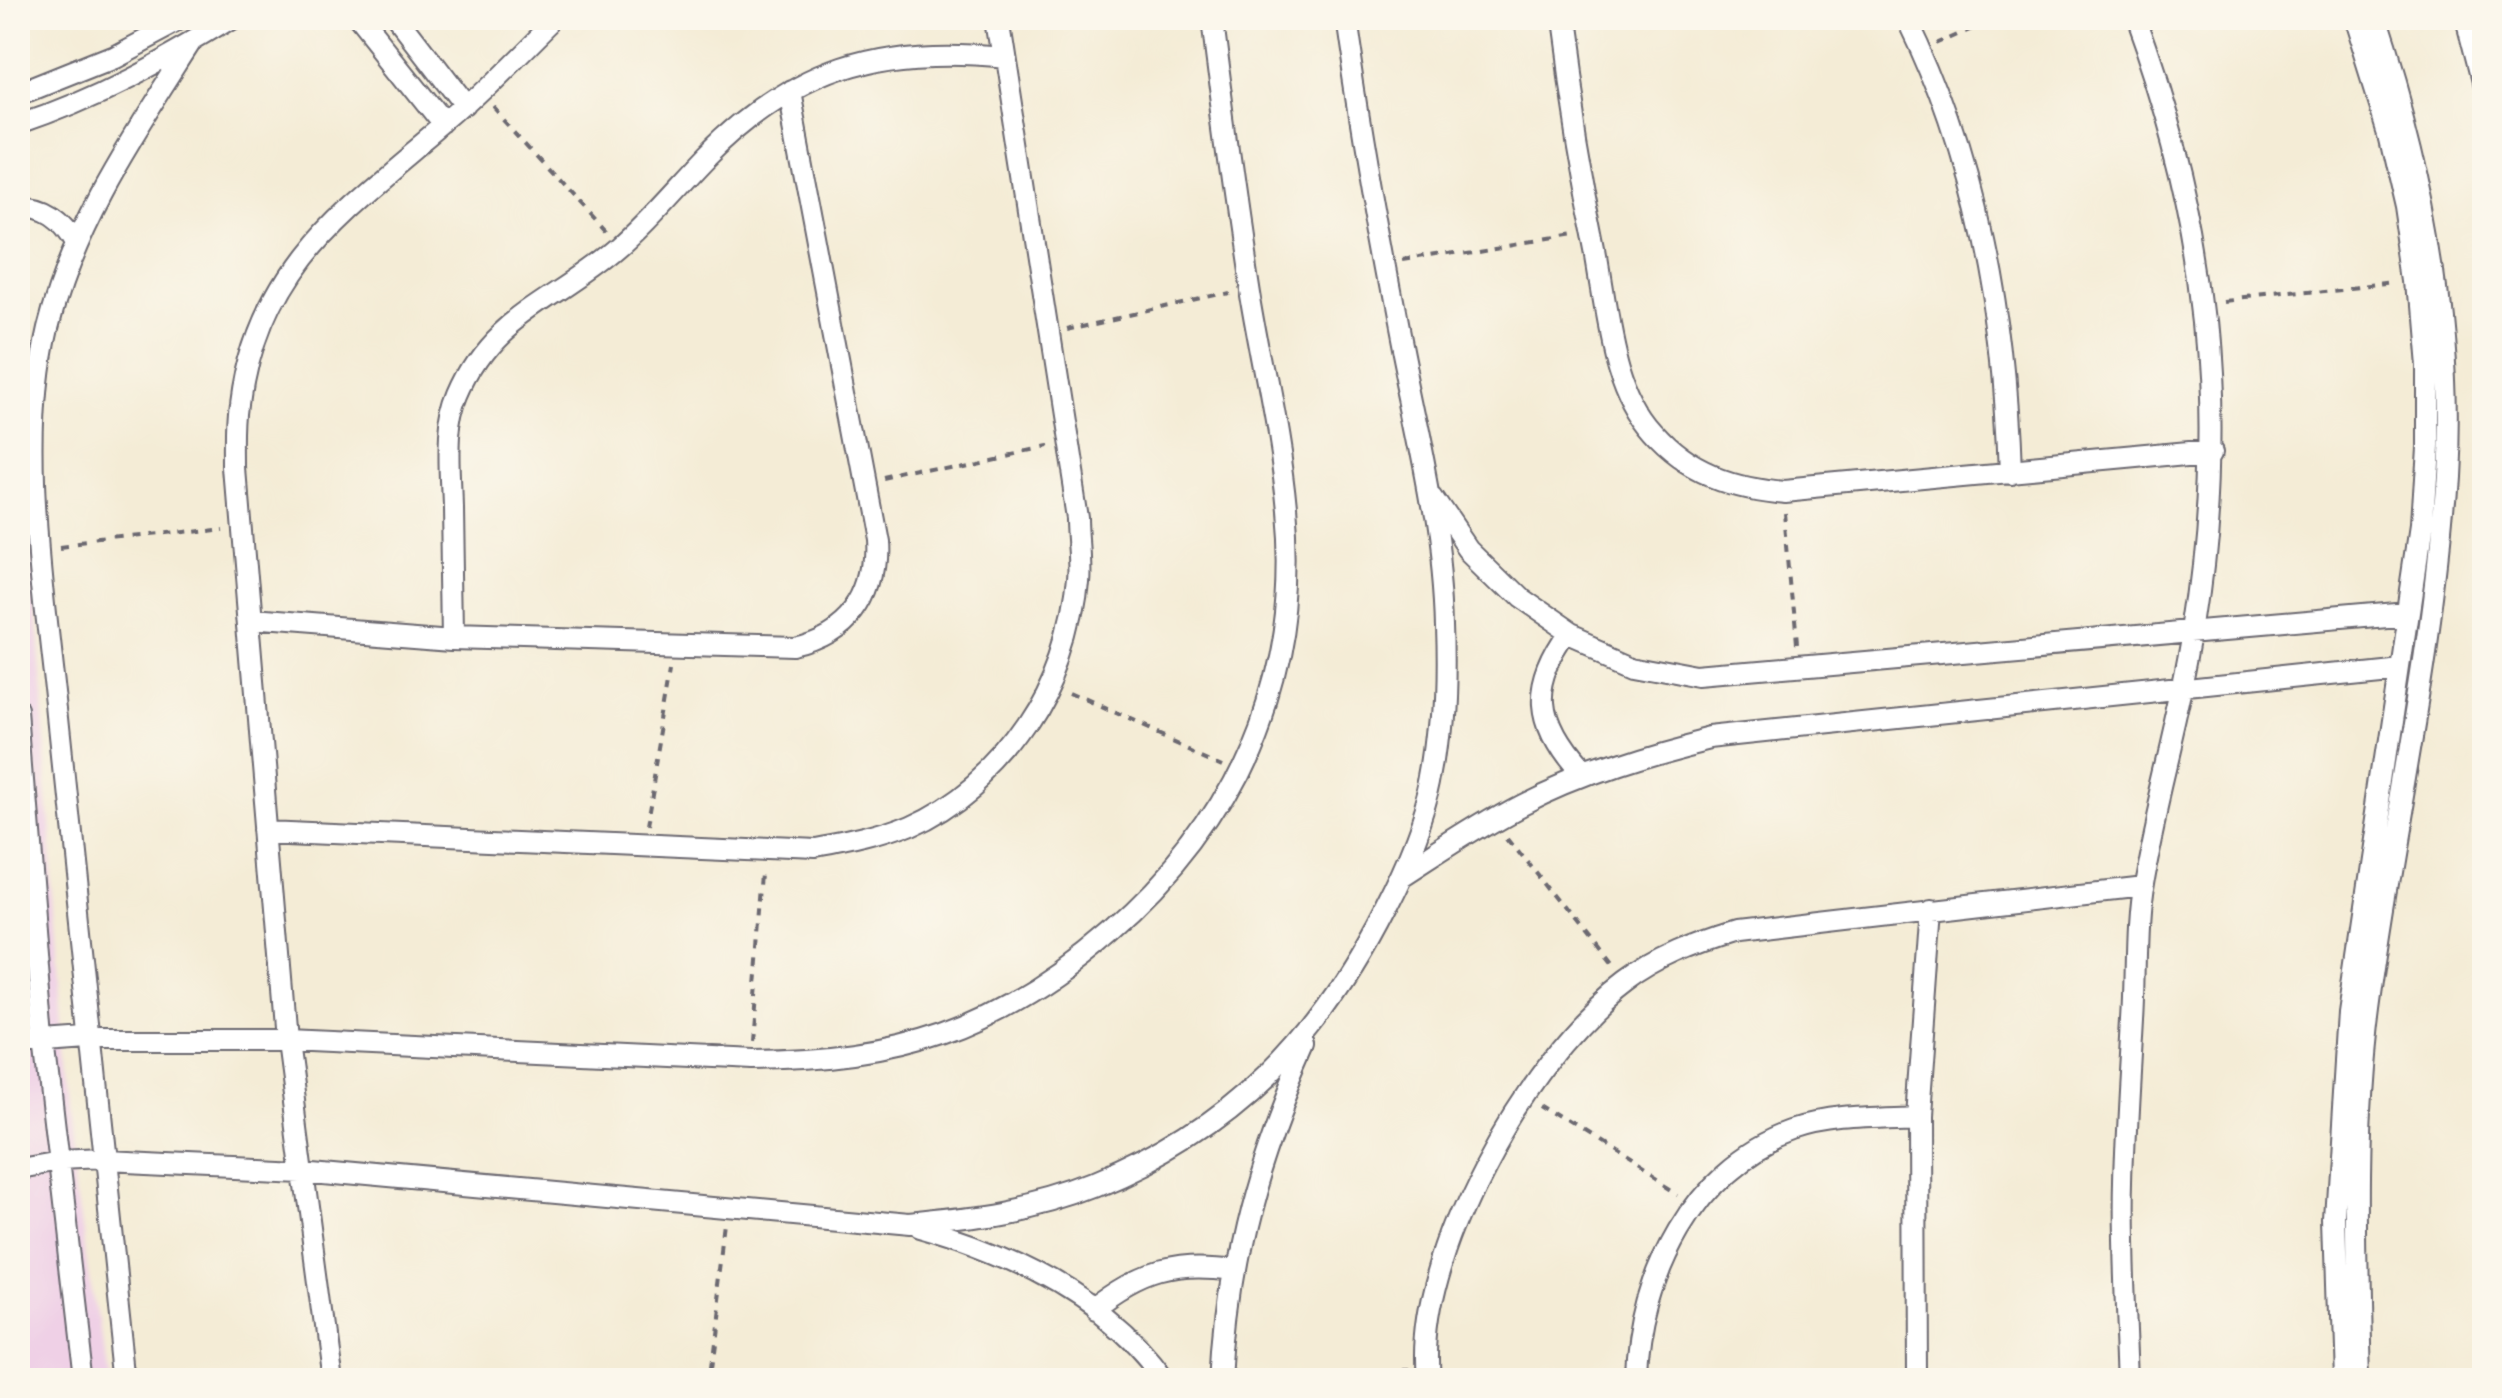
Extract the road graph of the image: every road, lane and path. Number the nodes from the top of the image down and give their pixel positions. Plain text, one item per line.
1 (182, 18) edge
2 (234, 18) edge
3 (357, 18) edge
4 (394, 18) edge
5 (555, 18) edge
6 (999, 18) edge
7 (1212, 18) edge
8 (1344, 18) edge
9 (1557, 18) edge
10 (1908, 18) edge
11 (1995, 18) edge
12 (2132, 18) edge
13 (2354, 18) edge
14 (2374, 18) edge
15 (2464, 18) edge
16 (195, 41) junction
17 (1923, 50) junction
18 (1004, 56) junction
19 (790, 91) junction
20 (480, 92) junction
21 (18, 93) edge
22 (2484, 95) edge
23 (463, 109) junction
24 (18, 124) edge
25 (443, 126) junction
26 (18, 206) edge
27 (1592, 233) junction
28 (77, 243) junction
29 (621, 246) junction
30 (1385, 267) junction
31 (2418, 281) junction
32 (1249, 288) junction
33 (2204, 304) junction
34 (1047, 332) junction
35 (1065, 442) junction
36 (2213, 452) junction
37 (2010, 471) junction
38 (864, 485) junction
39 (1783, 491) junction
40 (1430, 494) junction
41 (242, 526) junction
42 (42, 548) junction
43 (2408, 613) junction
44 (251, 622) junction
45 (2194, 633) junction
46 (1572, 635) junction
47 (454, 637) junction
48 (678, 644) junction
49 (2400, 666) junction
50 (1798, 667) junction
51 (1052, 684) junction
52 (2184, 688) junction
53 (18, 717) edge
54 (1241, 768) junction
55 (1580, 776) junction
56 (1496, 819) junction
57 (268, 829) junction
58 (643, 847) junction
59 (768, 852) junction
60 (1402, 878) junction
61 (2140, 886) junction
62 (1931, 909) junction
63 (1625, 984) junction
64 (1315, 1027) junction
65 (88, 1040) junction
66 (286, 1040) junction
67 (44, 1042) junction
68 (18, 1044) edge
69 (751, 1062) junction
70 (1525, 1098) junction
71 (1916, 1116) junction
72 (102, 1160) junction
73 (58, 1162) junction
74 (302, 1168) junction
75 (18, 1169) edge
76 (1695, 1204) junction
77 (729, 1208) junction
78 (910, 1225) junction
79 (1234, 1271) junction
80 (1094, 1310) junction
81 (1427, 1375) edge
82 (1223, 1376) edge
83 (84, 1380) edge
84 (128, 1380) edge
85 (331, 1380) edge
86 (708, 1380) edge
87 (1164, 1380) edge
88 (1636, 1380) edge
89 (1917, 1380) edge
90 (2130, 1380) edge
91 (2341, 1380) edge
92 (2360, 1380) edge

1 - 21 street
2 - 16 street
3 - 25 street
4 - 23 street
5 - 20 street
6 - 18 street
7 - 32 street
8 - 30 street
9 - 27 street
10 - 17 street
11 - 17 path
12 - 33 street
13 - 31 street
14 - 92 street
15 - 22 street
16 - 24 street
16 - 28 street
17 - 37 street
18 - 19 street
18 - 34 street
19 - 29 street
19 - 38 street
20 - 23 street
20 - 29 path
23 - 25 street
25 - 41 street
26 - 28 street
27 - 30 path
27 - 39 street
28 - 42 street
29 - 47 street
30 - 40 street
31 - 33 path
31 - 43 street
32 - 34 path
32 - 54 street
33 - 36 street
34 - 35 street
35 - 38 path
35 - 51 street
36 - 37 street
36 - 45 street
37 - 39 street
38 - 48 street
39 - 50 path
40 - 46 street
40 - 60 street
41 - 42 path
41 - 44 street
42 - 65 street
43 - 45 street
43 - 49 street
44 - 47 street
44 - 57 street
45 - 50 street
45 - 52 street
46 - 50 street
46 - 55 street
47 - 48 street
48 - 58 path
49 - 52 street
49 - 91 street
51 - 54 path
51 - 59 street
52 - 55 street
52 - 61 street
53 - 67 street
54 - 69 street
55 - 56 street
56 - 60 street
56 - 63 path
57 - 58 street
57 - 66 street
58 - 59 street
59 - 69 path
60 - 64 street
61 - 62 street
61 - 90 street
62 - 63 street
62 - 71 street
63 - 70 street
64 - 78 street
64 - 79 street
65 - 66 street
65 - 67 street
65 - 72 street
66 - 69 street
66 - 74 street
67 - 68 street
67 - 73 street
70 - 76 path
70 - 81 street
71 - 76 street
71 - 89 street
72 - 73 street
72 - 74 street
72 - 84 street
73 - 75 street
73 - 83 street
74 - 77 street
74 - 85 street
76 - 88 street
77 - 78 street
77 - 86 path
78 - 80 street
79 - 80 street
79 - 82 street
80 - 87 street
81 - 82 path

